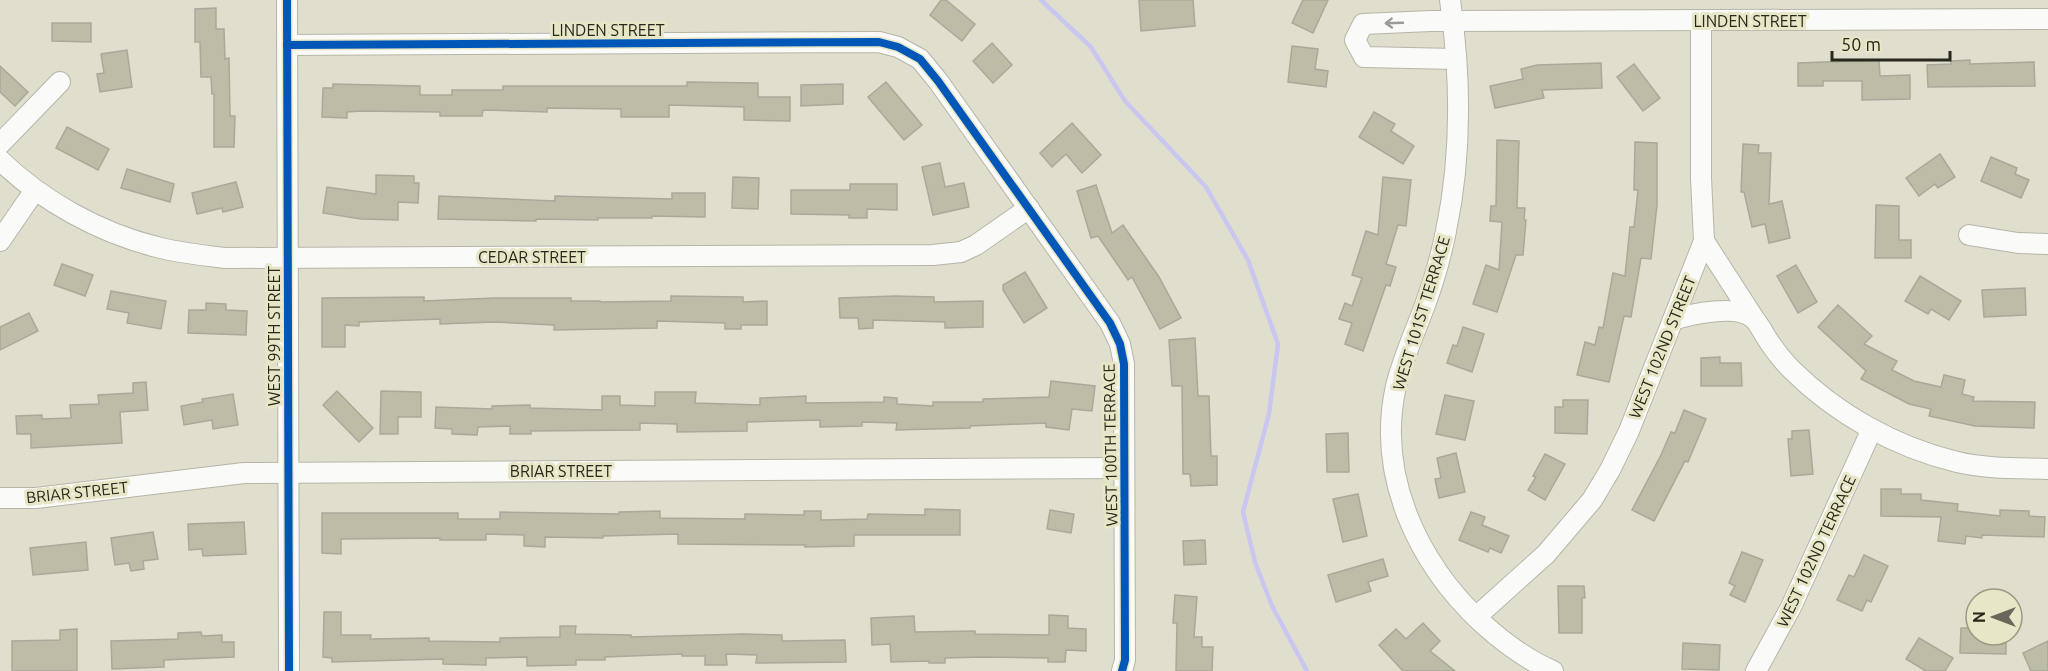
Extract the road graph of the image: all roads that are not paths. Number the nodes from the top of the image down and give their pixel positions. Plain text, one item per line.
1 (287, 0) edge
2 (1450, 0) edge
3 (2048, 19) edge
4 (1453, 21) junction
5 (1701, 21) junction
6 (287, 45) junction
7 (1455, 59) junction
8 (924, 64) joint
9 (60, 82) dead end
10 (0, 144) edge
11 (0, 160) edge
12 (35, 190) junction
13 (1029, 208) junction
14 (1969, 236) dead end
15 (0, 240) edge
16 (1704, 241) junction
17 (2048, 244) edge
18 (287, 259) junction
19 (1753, 317) junction
20 (1673, 320) junction
21 (1872, 429) junction
22 (1125, 468) junction
23 (2048, 469) edge
24 (288, 472) junction
25 (0, 498) edge
26 (1476, 617) junction
27 (289, 671) edge
28 (1122, 671) edge
29 (1553, 671) edge
30 (1756, 671) edge

1 - 6 street, WEST 99TH STREET
2 - 4 street, WEST 101ST TERRACE
3 - 5 street, LINDEN STREET
4 - 5 street, LINDEN STREET
4 - 7 street, WEST 101ST TERRACE
4 -> 7 street
5 - 16 street, WEST 102ND STREET
6 - 8 street, LINDEN STREET
6 - 18 street, WEST 99TH STREET
7 - 26 street, WEST 101ST TERRACE
8 - 13 street, WEST 100TH TERRACE
9 - 10 street
11 - 12 street, CEDAR STREET
12 - 15 street
12 - 18 street, CEDAR STREET
13 - 18 street, CEDAR STREET
13 - 22 street, WEST 100TH TERRACE
14 - 17 street
16 - 19 street
16 - 20 street, WEST 102ND STREET
18 - 24 street, WEST 99TH STREET
19 - 20 street
19 - 21 street
20 - 26 street, WEST 102ND STREET
21 - 23 street
21 - 30 street, WEST 102ND TERRACE
22 - 24 street, BRIAR STREET
22 - 28 street, WEST 100TH TERRACE
24 - 25 street, BRIAR STREET
24 - 27 street, WEST 99TH STREET
26 - 29 street, WEST 101ST TERRACE

